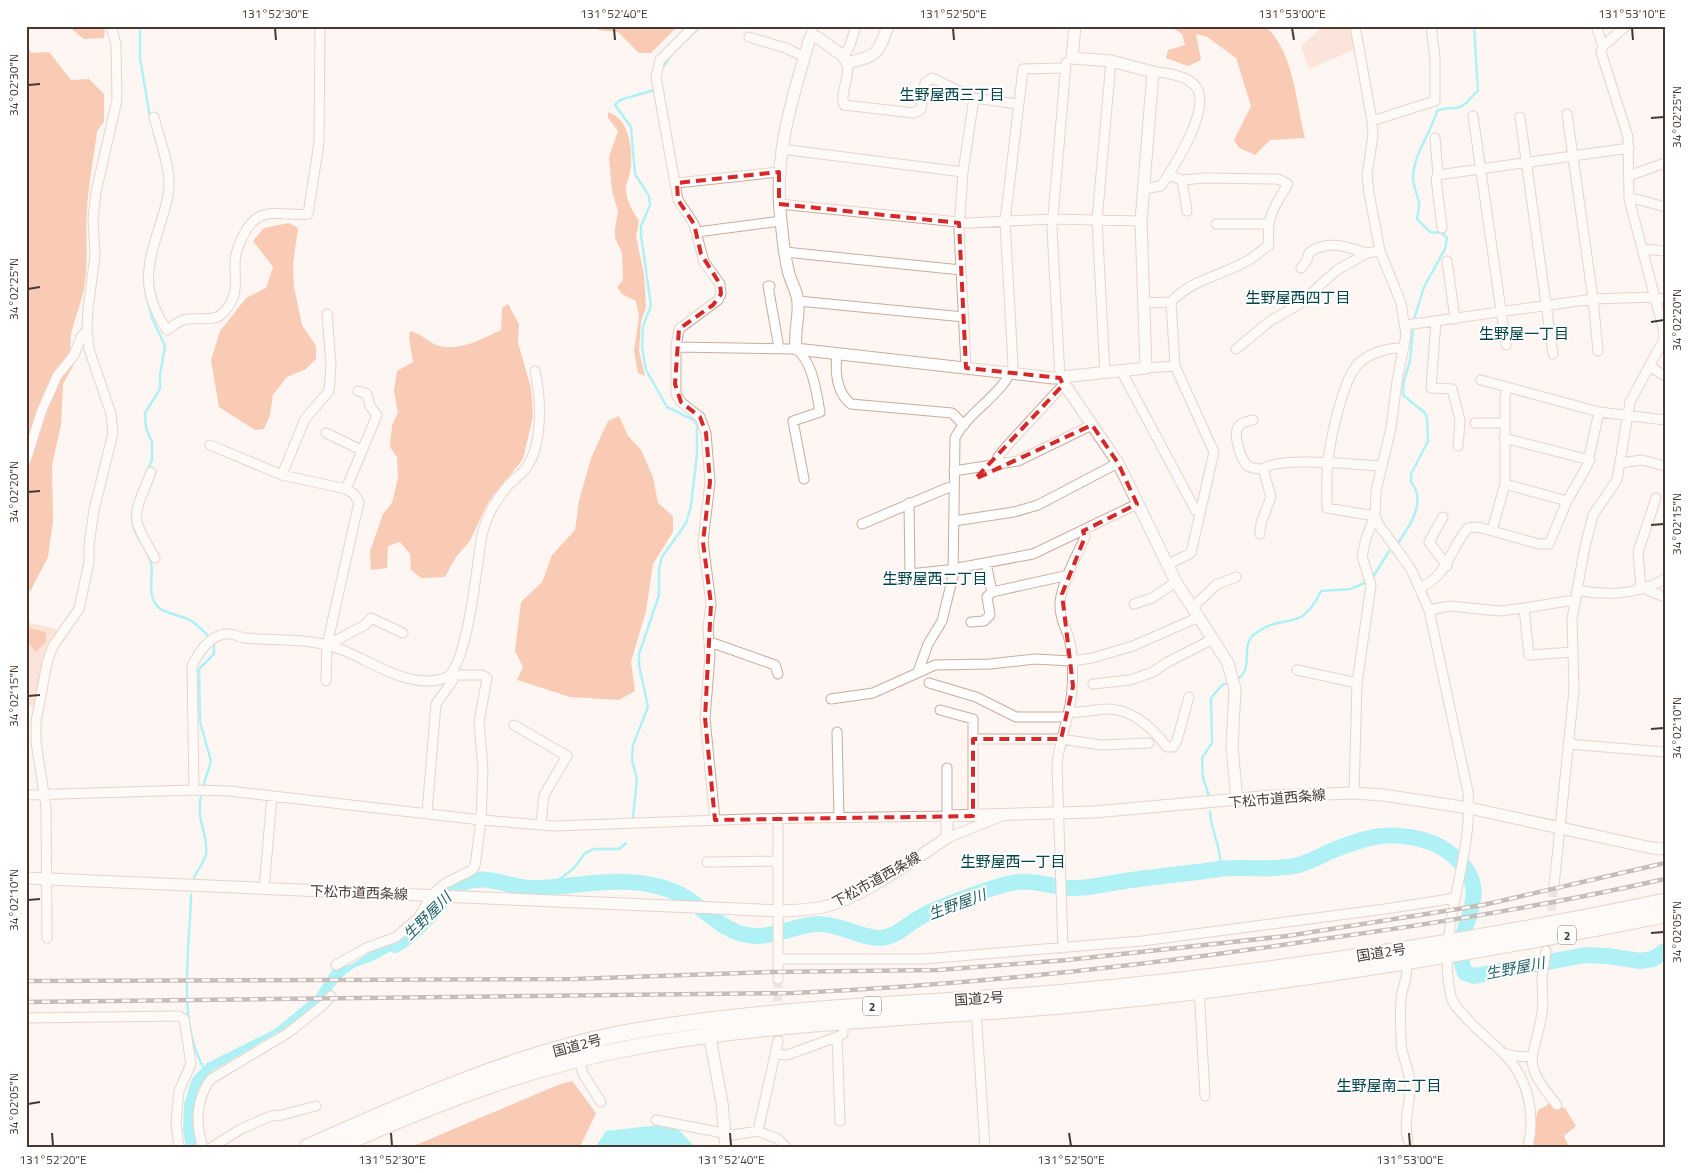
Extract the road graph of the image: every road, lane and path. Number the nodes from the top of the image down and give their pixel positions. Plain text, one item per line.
1 (111, 26) edge
2 (320, 26) edge
3 (694, 26) edge
4 (813, 26) edge
5 (856, 26) edge
6 (888, 26) edge
7 (1075, 26) edge
8 (1355, 26) edge
9 (1431, 26) edge
10 (1596, 26) edge
11 (1626, 26) edge
12 (750, 37) dead end
13 (810, 38) junction
14 (1603, 46) junction
15 (804, 57) junction
16 (1072, 58) junction
17 (845, 59) junction
18 (1111, 62) junction
19 (1064, 68) junction
20 (1153, 72) junction
21 (974, 98) junction
22 (1018, 104) junction
23 (1568, 114) dead end
24 (1473, 116) dead end
25 (154, 117) dead end
26 (1520, 117) dead end
27 (1372, 121) junction
28 (1434, 138) dead end
29 (1629, 148) junction
30 (781, 149) junction
31 (1573, 155) junction
32 (1526, 162) junction
33 (1665, 163) edge
34 (1480, 168) junction
35 (779, 172) junction
36 (962, 172) junction
37 (1168, 175) junction
38 (1438, 175) junction
39 (1628, 176) junction
40 (1182, 180) junction
41 (677, 183) junction
42 (1144, 189) junction
43 (1629, 199) junction
44 (779, 204) junction
45 (1665, 207) edge
46 (1187, 211) dead end
47 (1052, 220) junction
48 (1097, 220) junction
49 (780, 221) junction
50 (1141, 221) junction
51 (1005, 222) junction
52 (959, 223) junction
53 (1216, 224) dead end
54 (1268, 224) junction
55 (1442, 228) dead end
56 (696, 232) junction
57 (1642, 249) junction
58 (1380, 251) junction
59 (1665, 251) edge
60 (785, 252) junction
61 (1367, 252) junction
62 (1447, 261) dead end
63 (1301, 268) dead end
64 (961, 270) junction
65 (770, 286) dead end
66 (1660, 298) edge
67 (1593, 299) junction
68 (798, 301) junction
69 (1171, 302) junction
70 (1144, 303) junction
71 (1546, 306) junction
72 (1501, 312) junction
73 (327, 314) dead end
74 (964, 317) junction
75 (1455, 319) junction
76 (1436, 322) junction
77 (1406, 325) junction
78 (87, 330) junction
79 (1506, 345) dead end
80 (676, 348) junction
81 (779, 348) junction
82 (796, 348) junction
83 (1404, 348) junction
84 (1236, 349) dead end
85 (1598, 351) dead end
86 (837, 354) junction
87 (1553, 354) dead end
88 (1175, 366) junction
89 (1649, 366) junction
90 (966, 368) junction
91 (1146, 368) junction
92 (1124, 370) junction
93 (535, 371) dead end
94 (1011, 372) junction
95 (1105, 373) junction
96 (1665, 376) edge
97 (1481, 380) dead end
98 (1062, 382) junction
99 (1507, 389) junction
100 (358, 391) dead end
101 (1599, 412) junction
102 (1628, 415) junction
103 (1253, 420) dead end
104 (1665, 420) edge
105 (1504, 423) junction
106 (1476, 424) dead end
107 (964, 425) junction
108 (1092, 425) junction
109 (326, 434) dead end
110 (1504, 438) junction
111 (210, 445) dead end
112 (1458, 446) dead end
113 (361, 450) junction
114 (26, 460) edge
115 (1590, 460) junction
116 (1118, 463) junction
117 (1328, 463) junction
118 (1621, 463) junction
119 (999, 465) junction
120 (1381, 466) junction
121 (1665, 466) edge
122 (1263, 468) junction
123 (954, 471) junction
124 (151, 472) dead end
125 (282, 475) junction
126 (804, 479) dead end
127 (1504, 484) junction
128 (954, 487) junction
129 (346, 489) junction
130 (1656, 498) dead end
131 (1566, 501) junction
132 (909, 504) junction
133 (1137, 504) junction
134 (1200, 514) junction
135 (1375, 516) junction
136 (1443, 517) dead end
137 (954, 521) junction
138 (862, 524) dead end
139 (1492, 530) junction
140 (1083, 531) junction
141 (1260, 534) dead end
142 (156, 558) dead end
143 (986, 563) junction
144 (1167, 566) junction
145 (1447, 566) junction
146 (954, 568) junction
147 (1068, 575) junction
148 (1236, 576) dead end
149 (1665, 579) edge
150 (1176, 582) junction
151 (1421, 587) junction
152 (1643, 588) junction
153 (1577, 590) junction
154 (992, 592) junction
155 (1665, 597) edge
156 (1574, 602) junction
157 (1134, 604) dead end
158 (1524, 608) junction
159 (1429, 610) junction
160 (1195, 613) junction
161 (972, 622) dead end
162 (404, 633) dead end
163 (1213, 639) junction
164 (710, 642) junction
165 (327, 645) junction
166 (1573, 652) junction
167 (1071, 661) junction
168 (1297, 670) dead end
169 (918, 672) junction
170 (452, 674) junction
171 (778, 674) dead end
172 (326, 681) dead end
173 (929, 683) dead end
174 (1357, 683) junction
175 (1093, 684) dead end
176 (1189, 697) dead end
177 (832, 699) dead end
178 (940, 710) dead end
179 (1068, 714) junction
180 (514, 724) dead end
181 (837, 732) dead end
182 (973, 739) junction
183 (1061, 739) junction
184 (1149, 743) dead end
185 (1568, 744) junction
186 (1665, 752) edge
187 (947, 768) dead end
188 (194, 790) junction
189 (1354, 793) junction
190 (26, 795) edge
191 (44, 795) junction
192 (272, 796) junction
193 (1237, 801) junction
194 (1469, 808) junction
195 (427, 813) junction
196 (1058, 814) junction
197 (1004, 815) junction
198 (947, 816) junction
199 (973, 816) junction
200 (778, 818) junction
201 (839, 818) junction
202 (481, 820) junction
203 (715, 820) junction
204 (541, 824) junction
205 (1560, 828) junction
206 (947, 838) junction
207 (1665, 848) edge
208 (778, 861) junction
209 (707, 862) dead end
210 (26, 878) edge
211 (48, 879) junction
212 (1554, 886) tunnel mouth
213 (264, 889) junction
214 (435, 896) junction
215 (1456, 898) junction
216 (1665, 901) edge
217 (778, 910) junction
218 (1665, 915) edge
219 (47, 938) dead end
220 (1063, 948) junction
221 (1456, 948) junction
222 (779, 959) junction
223 (1545, 959) tunnel mouth
224 (1406, 962) junction
225 (336, 965) dead end
226 (778, 979) tunnel mouth
227 (1198, 985) junction
228 (331, 996) dead end
229 (976, 1006) junction
230 (26, 1018) edge
231 (708, 1027) junction
232 (840, 1030) junction
233 (778, 1041) tunnel mouth
234 (1503, 1053) junction
235 (776, 1054) junction
236 (1532, 1057) junction
237 (579, 1059) junction
238 (1205, 1096) dead end
239 (602, 1102) dead end
240 (1557, 1105) dead end
241 (316, 1106) dead end
242 (656, 1120) dead end
243 (840, 1121) dead end
244 (758, 1131) junction
245 (725, 1134) junction
246 (1408, 1140) dead end
247 (179, 1147) edge
248 (203, 1147) edge
249 (212, 1147) edge
250 (307, 1147) edge
251 (337, 1147) edge
252 (726, 1147) edge
253 (786, 1147) edge
254 (985, 1147) edge
255 (1528, 1147) edge

1 - 78 street
2 - 25 street
3 - 41 street
4 - 13 street
5 - 17 street
6 - 17 street
7 - 16 street
8 - 27 street
9 - 27 street
10 - 14 street
11 - 14 street
12 - 15 street
13 - 15 street
13 - 17 street
14 - 29 street
15 - 30 street
16 - 18 street
16 - 19 street
17 - 21 street
18 - 20 street
18 - 48 street
19 - 22 street
19 - 47 street
20 - 37 street
20 - 42 street
21 - 22 street
21 - 36 street
22 - 51 street
23 - 31 street
24 - 34 street
26 - 32 street
27 - 58 street
28 - 38 street
29 - 31 street
29 - 39 street
30 - 35 street
30 - 36 street
31 - 32 street
31 - 67 street
32 - 34 street
32 - 71 street
33 - 39 street
34 - 38 street
34 - 72 street
35 - 41 street
35 - 44 street
36 - 52 street
37 - 40 street
37 - 42 street
38 - 55 street
39 - 43 street
40 - 46 street
40 - 54 street
41 - 56 street
42 - 50 street
43 - 45 street
43 - 57 street
44 - 49 street
44 - 52 street
47 - 48 street
47 - 51 street
47 - 98 street
48 - 50 street
48 - 95 street
49 - 56 street
49 - 60 street
50 - 70 street
51 - 52 street
51 - 94 street
52 - 64 street
53 - 54 street
54 - 69 street
56 - 80 street
57 - 59 street
57 - 66 street
58 - 61 street
58 - 77 street
60 - 64 street
60 - 68 street
61 - 63 street
61 - 84 street
62 - 75 street
64 - 74 street
65 - 81 street
66 - 67 street
66 - 89 street
67 - 71 street
67 - 85 street
68 - 74 street
68 - 82 street
69 - 70 street
69 - 88 street
70 - 91 street
71 - 72 street
71 - 87 street
72 - 75 street
72 - 79 street
73 - 125 street
74 - 90 street
75 - 76 street
76 - 77 street
76 - 112 street
77 - 83 street
78 - 114 street
78 - 191 street
80 - 81 street
80 - 164 street
81 - 82 street
82 - 86 street
82 - 126 street
83 - 117 street
83 - 120 street
86 - 90 street
86 - 107 street
88 - 91 street
88 - 134 street
89 - 96 street
89 - 102 street
90 - 94 street
91 - 92 street
92 - 95 street
92 - 134 street
93 - 170 street
94 - 98 street
94 - 107 street
95 - 98 street
97 - 99 street
98 - 108 street
98 - 119 street
99 - 101 street
99 - 105 street
100 - 113 street
101 - 102 street
101 - 115 street
102 - 104 street
102 - 118 street
103 - 122 street
105 - 106 street
105 - 110 street
107 - 123 street
108 - 116 street
108 - 119 street
109 - 113 street
110 - 115 street
110 - 127 street
111 - 125 street
113 - 129 street
115 - 131 street
116 - 133 street
116 - 137 street
117 - 120 street
117 - 122 street
117 - 135 street
118 - 121 street
118 - 153 street
119 - 123 street
120 - 135 street
122 - 141 street
123 - 128 street
124 - 142 street
125 - 129 street
127 - 131 street
127 - 139 street
128 - 132 street
128 - 137 street
129 - 165 street
130 - 152 street
131 - 139 street
132 - 138 street
132 - 146 street
133 - 140 street
133 - 144 street
134 - 144 street
135 - 151 street
135 - 174 street
136 - 145 street
137 - 146 street
139 - 145 street
140 - 143 street
140 - 147 street
143 - 146 street
143 - 154 street
144 - 150 street
145 - 151 street
146 - 169 street
147 - 154 street
147 - 167 street
148 - 160 street
149 - 152 street
150 - 157 street
150 - 160 street
151 - 159 street
152 - 153 street
152 - 155 street
153 - 156 street
154 - 161 street
156 - 158 street
156 - 166 street
158 - 159 street
158 - 166 street
159 - 194 street
160 - 163 street
160 - 167 street
162 - 165 street
163 - 175 street
163 - 193 street
164 - 171 street
164 - 203 street
165 - 170 street
165 - 172 street
165 - 188 street
166 - 185 street
167 - 169 street
167 - 179 street
168 - 174 street
169 - 177 street
170 - 195 street
170 - 202 street
173 - 179 street
174 - 189 street
176 - 179 street
178 - 182 street
179 - 183 street
180 - 204 street
181 - 201 street
182 - 183 street
182 - 199 street
183 - 184 street
183 - 196 street
185 - 186 street
185 - 205 street
187 - 198 street
188 - 191 street
188 - 192 street
189 - 193 street, 下松市道西条線
189 - 194 street, 下松市道西条線
190 - 191 street
191 - 211 street
192 - 195 street
192 - 213 street
193 - 196 street, 下松市道西条線
194 - 205 street, 下松市道西条線
194 - 215 street
195 - 202 street
196 - 197 street, 下松市道西条線
196 - 220 street
197 - 199 street, 下松市道西条線
197 - 206 street
198 - 199 street, 下松市道西条線
198 - 201 street
198 - 206 street
200 - 201 street
200 - 203 street
200 - 208 street
202 - 204 street
202 - 214 street
203 - 204 street
205 - 207 street, 下松市道西条線
205 - 212 street
206 - 217 street, 下松市道西条線
208 - 209 street
208 - 217 street
210 - 211 street, 下松市道西条線
211 - 213 street, 下松市道西条線
211 - 219 street
213 - 214 street, 下松市道西条線
214 - 217 street, 下松市道西条線
214 - 225 street
215 - 220 street
215 - 221 street
216 - 221 highway, 国道2号 / 2
217 - 222 street
218 - 221 highway, 国道2号 / 2
220 - 222 street
221 - 224 highway, 国道2号 / 2
221 - 227 highway, 国道2号 / 2
221 - 234 street
222 - 226 street
223 - 236 street
224 - 227 highway, 国道2号 / 2
224 - 246 street
227 - 229 highway, 国道2号 / 2
227 - 238 street
228 - 248 street
229 - 231 highway, 国道2号 / 2
229 - 232 highway, 国道2号 / 2
229 - 254 street
230 - 247 street
231 - 232 highway, 国道2号 / 2
231 - 237 highway, 国道2号 / 2
231 - 245 street
231 - 250 highway, 国道2号 / 2
232 - 235 street
232 - 243 street
233 - 235 street
234 - 236 street
234 - 255 street
235 - 244 street
236 - 240 street
237 - 239 street
237 - 251 highway, 国道2号 / 2
241 - 249 street
242 - 245 street
244 - 245 street
244 - 253 street
245 - 252 street

